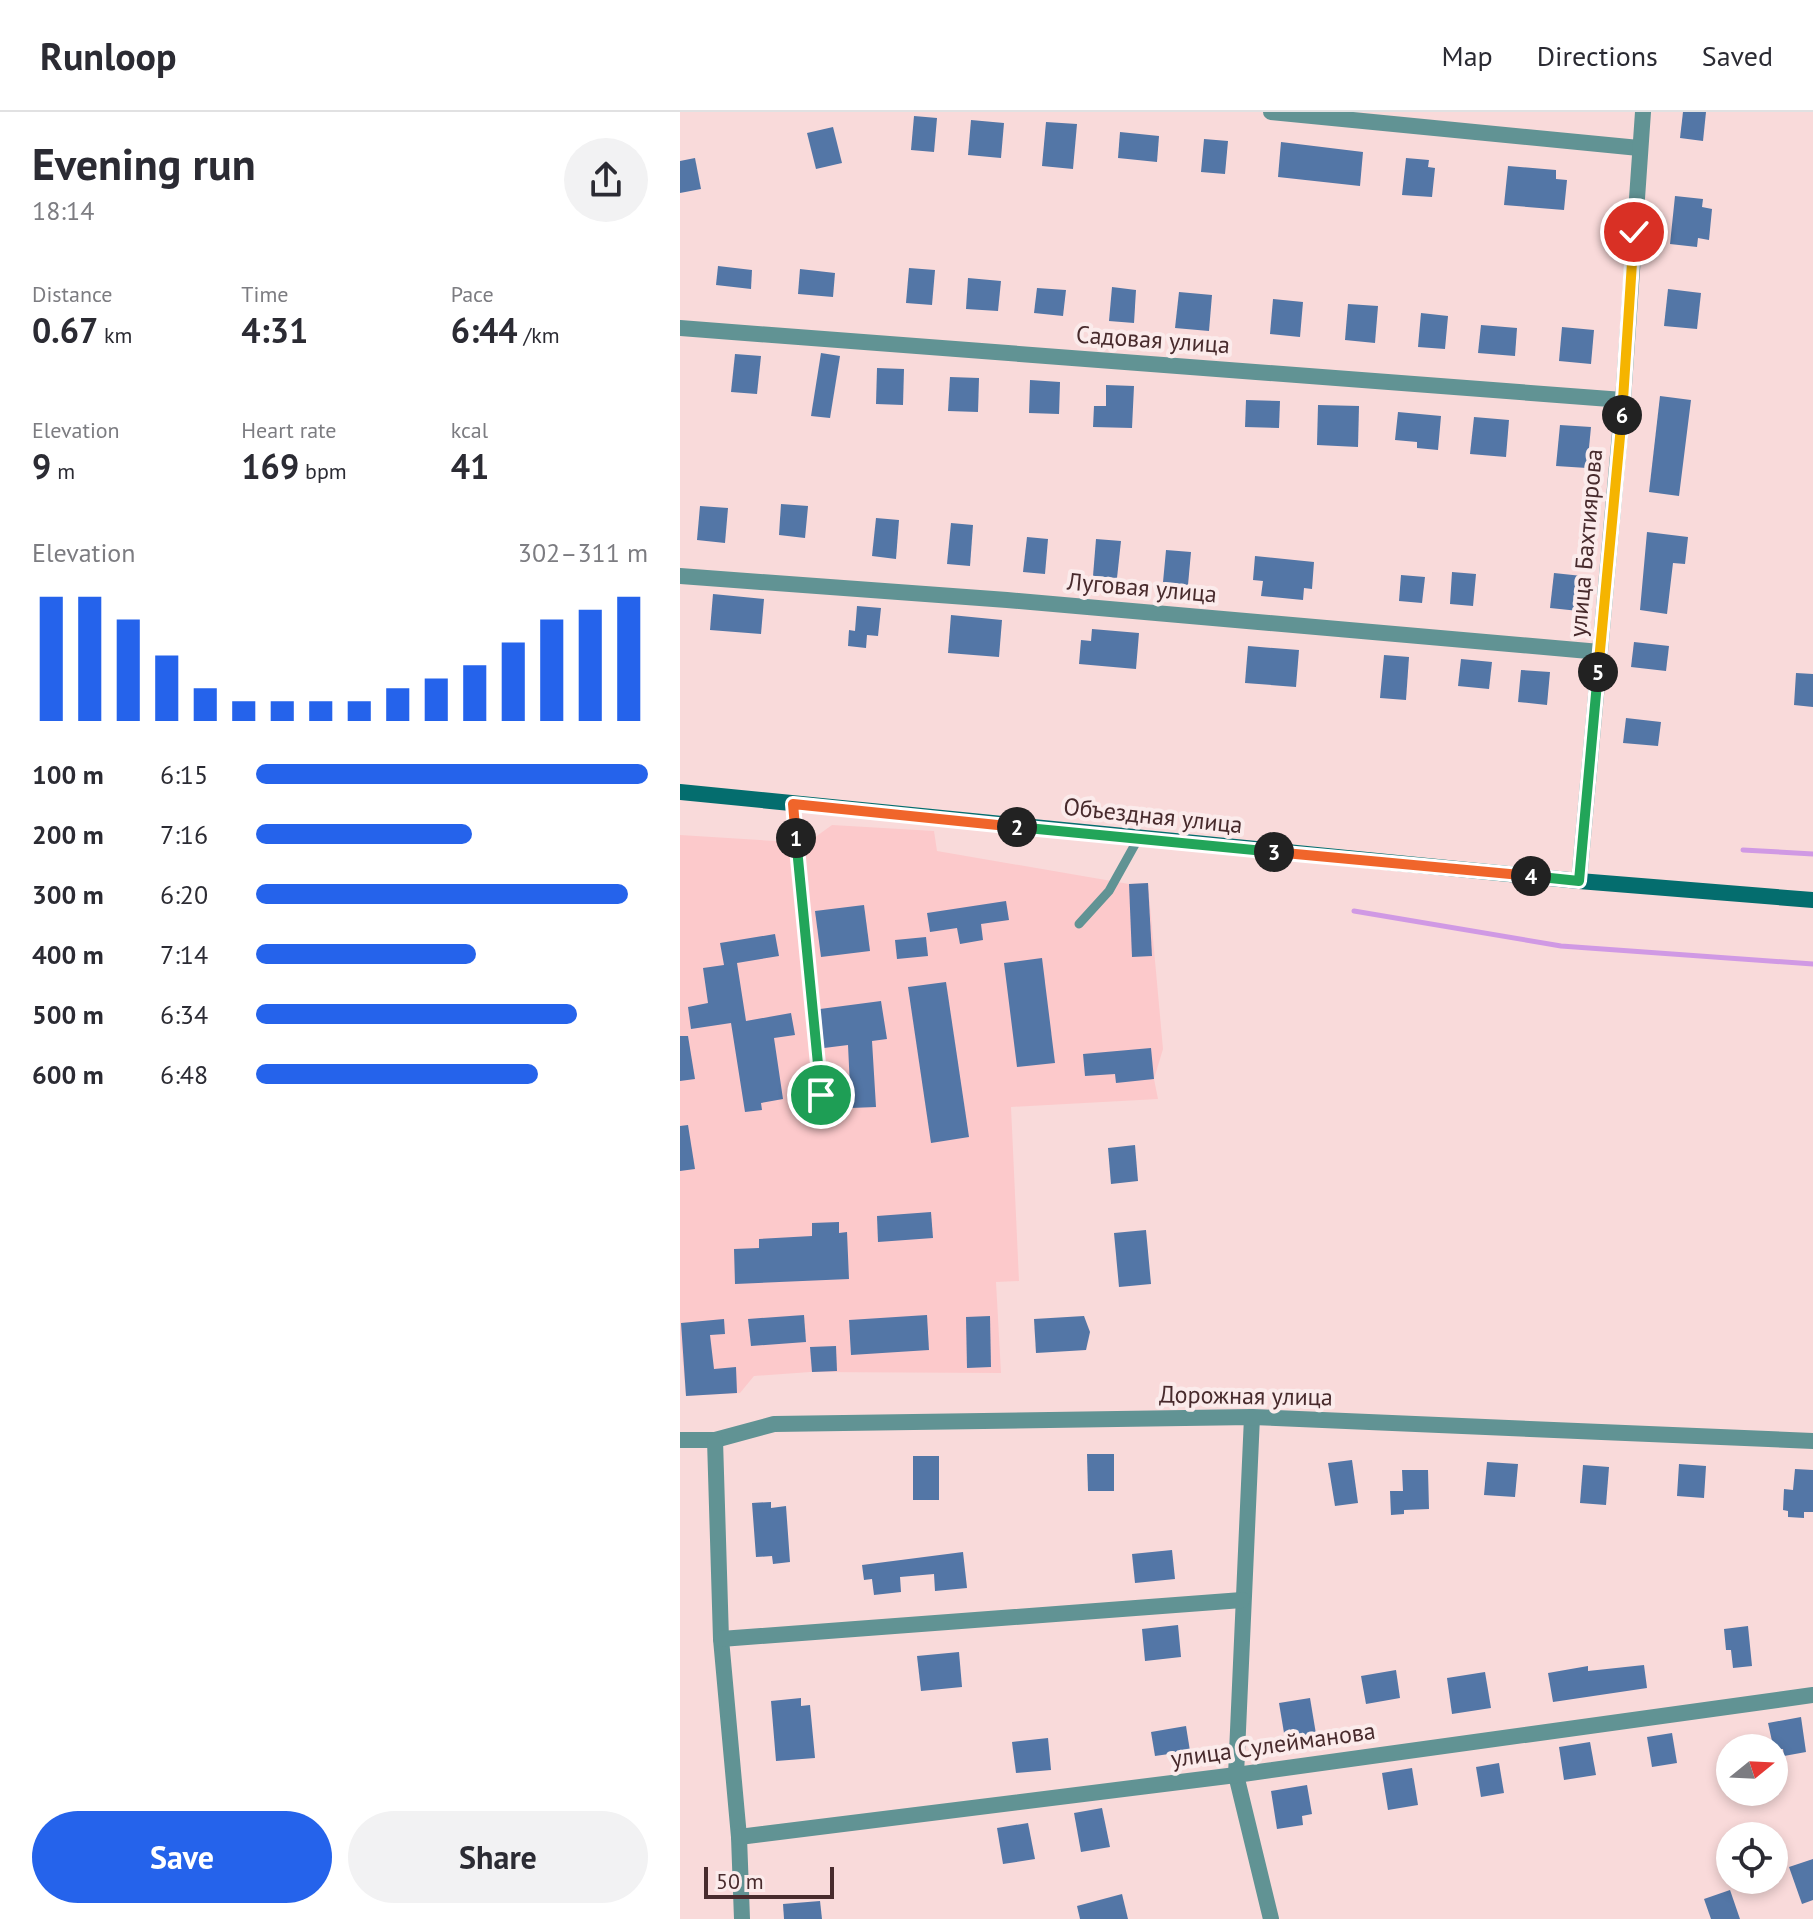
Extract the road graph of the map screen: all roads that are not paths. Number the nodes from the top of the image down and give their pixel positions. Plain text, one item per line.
1 (1271, 112) edge
2 (1643, 112) edge
3 (1639, 148) junction
4 (680, 328) edge
5 (1623, 400) junction
6 (680, 576) edge
7 (1600, 652) junction
8 (680, 792) edge
9 (793, 804) junction
10 (1138, 839) junction
11 (1579, 881) junction
12 (1813, 900) edge
13 (1079, 924) dead end
14 (821, 1095) dead end
15 (1252, 1417) junction
16 (680, 1440) edge
17 (715, 1440) junction
18 (1813, 1441) edge
19 (1242, 1600) junction
20 (721, 1639) junction
21 (1813, 1695) edge
22 (1236, 1775) junction
23 (739, 1837) junction
24 (742, 1919) edge
25 (1271, 1919) edge

1 - 3 street
2 - 3 street, улица Бахтиярова
3 - 5 street, улица Бахтиярова
4 - 5 street, Садовая улица
5 - 7 street, улица Бахтиярова
6 - 7 street, Луговая улица
7 - 11 street, улица Бахтиярова
8 - 9 main road, Объездная улица
9 - 10 main road, Объездная улица
9 - 14 lane
10 - 11 main road, Объездная улица
10 - 13 lane
11 - 12 main road, Объездная улица
15 - 17 street, Дорожная улица
15 - 18 street, Дорожная улица
15 - 19 street
16 - 17 street, Дорожная улица
17 - 20 street
19 - 20 street
19 - 22 street
20 - 23 street
21 - 22 street, улица Сулейманова
22 - 23 street, улица Сулейманова
22 - 25 street
23 - 24 street

